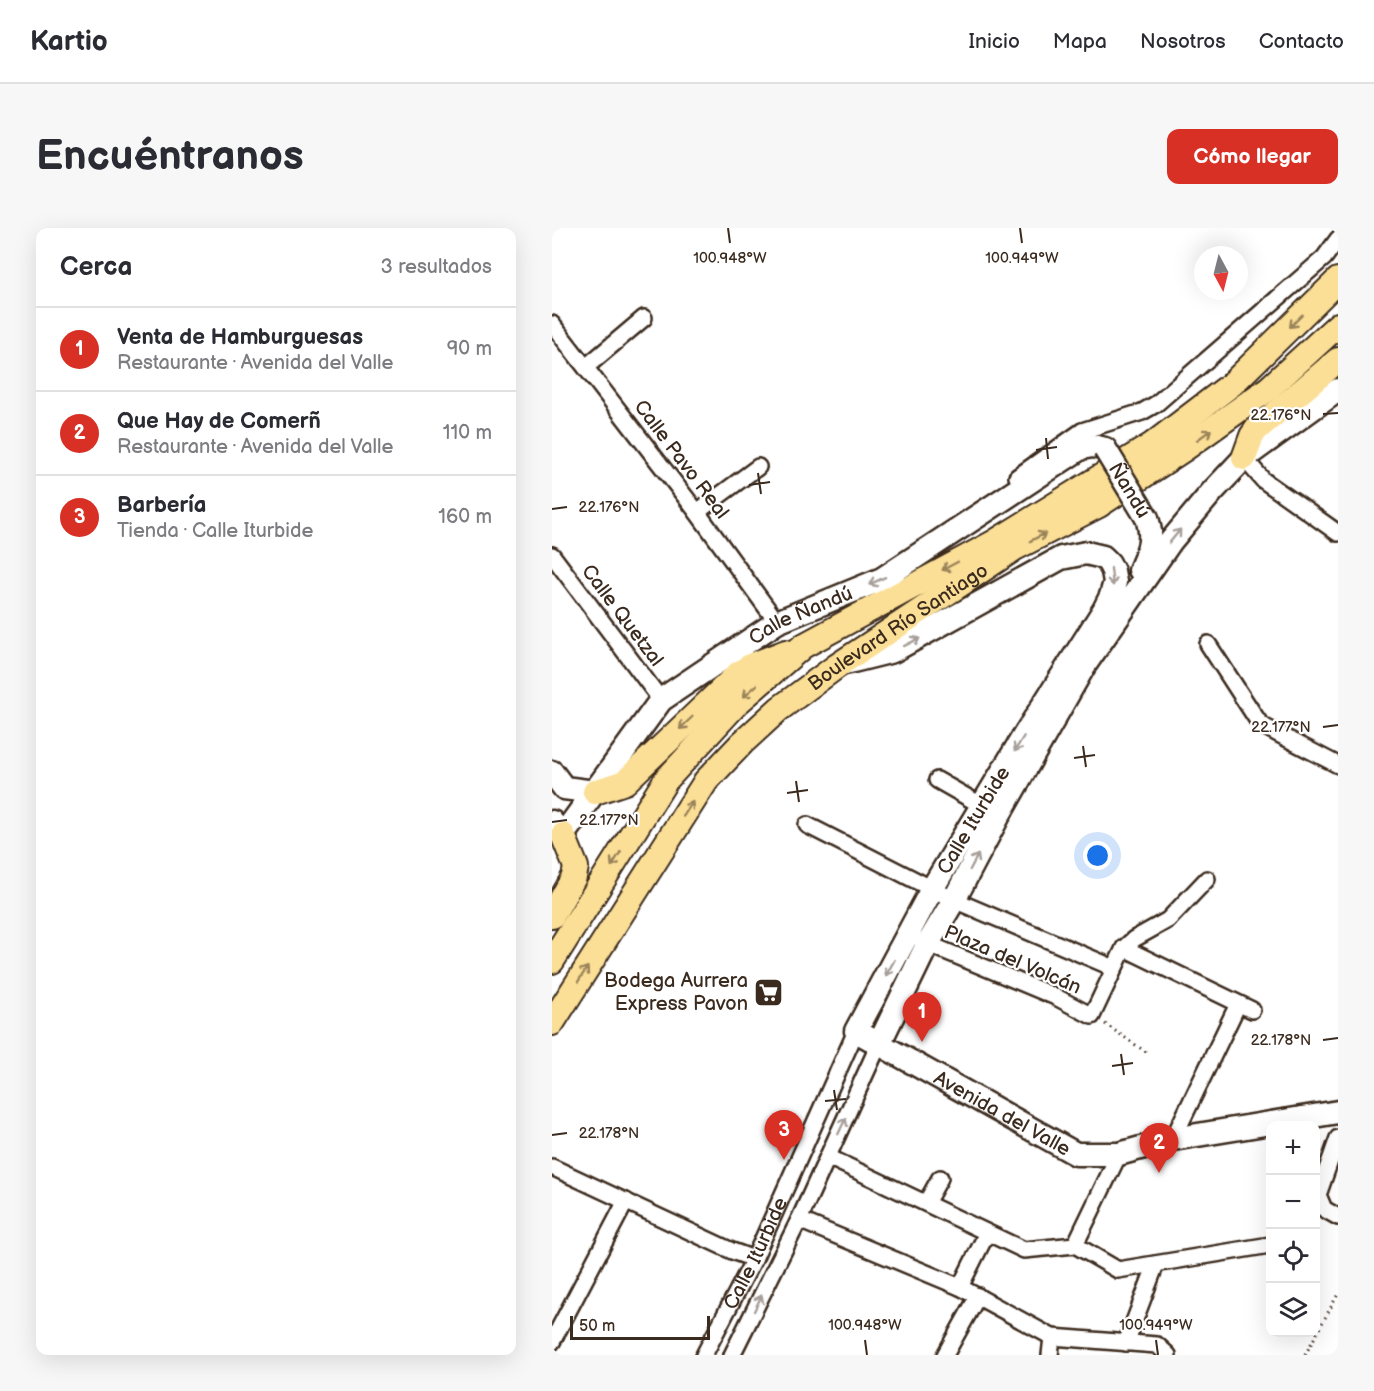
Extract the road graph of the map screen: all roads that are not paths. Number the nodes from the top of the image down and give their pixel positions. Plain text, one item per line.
1 (1338, 239) edge
2 (1338, 280) edge
3 (644, 318) dead end
4 (552, 324) edge
5 (1338, 325) edge
6 (1338, 360) edge
7 (585, 367) junction
8 (1338, 390) edge
9 (1105, 449) joint
10 (1244, 458) junction
11 (758, 466) dead end
12 (991, 508) junction
13 (697, 512) junction
14 (1338, 533) edge
15 (552, 555) edge
16 (1130, 600) junction
17 (1111, 615) junction
18 (777, 622) junction
19 (1208, 644) dead end
20 (803, 646) junction
21 (837, 666) junction
22 (661, 700) junction
23 (1338, 765) edge
24 (552, 772) edge
25 (937, 780) dead end
26 (595, 792) junction
27 (991, 810) junction
28 (807, 825) dead end
29 (556, 836) edge
30 (1208, 879) dead end
31 (932, 889) junction
32 (954, 900) junction
33 (552, 916) edge
34 (918, 940) junction
35 (1124, 948) junction
36 (552, 961) edge
37 (1114, 968) junction
38 (552, 1023) edge
39 (856, 1031) junction
40 (879, 1044) junction
41 (1338, 1112) edge
42 (1338, 1138) edge
43 (1173, 1139) junction
44 (1119, 1154) junction
45 (828, 1156) junction
46 (552, 1167) edge
47 (940, 1178) dead end
48 (626, 1201) junction
49 (926, 1203) junction
50 (1338, 1217) edge
51 (800, 1220) junction
52 (987, 1233) junction
53 (1075, 1245) junction
54 (1266, 1246) edge
55 (753, 1259) junction
56 (1156, 1264) junction
57 (960, 1287) junction
58 (978, 1296) junction
59 (1052, 1337) junction
60 (552, 1342) edge
61 (1126, 1343) junction
62 (704, 1355) edge
63 (732, 1355) edge
64 (945, 1355) edge
65 (1050, 1355) edge
66 (1168, 1355) edge

1 - 12 street
2 -> 20 main road, Boulevard Río Santiago
3 - 7 street
4 - 7 street, Calle Pavo Real
21 -> 5 main road, Boulevard Río Santiago
6 - 10 main road
7 - 13 street, Calle Pavo Real
8 - 10 street, Calle Iturbide
9 - 12 street, Calle Ñandú
9 - 16 street, Ñandú, bridge
10 - 14 street
16 -> 10 street, Calle Iturbide
11 - 13 street
12 -> 18 street, Calle Ñandú
13 - 18 street, Calle Pavo Real
15 - 22 street, Calle Quetzal
16 - 17 street, Calle Iturbide
21 -> 17 street, Calle Iturbide
17 - 27 street, Calle Iturbide
18 - 22 street, Calle Ñandú
19 - 23 street
20 -> 26 main road
20 -> 36 main road, Boulevard Río Santiago
38 -> 21 main road, Boulevard Río Santiago
22 - 26 street, Calle Ñandú
24 - 26 street
25 - 27 street
26 - 29 street, Calle Ñandú
27 - 31 street, Calle Iturbide
32 -> 27 street, Calle Iturbide
28 - 31 street, Plaza del Volcán
29 - 33 main road
30 - 35 street
31 - 32 street, Plaza del Volcán
31 - 34 street, Calle Iturbide
32 - 34 street, Calle Iturbide
32 - 37 street, Plaza del Volcán
34 - 37 street, Plaza del Volcán
34 -> 39 street, Calle Iturbide
34 - 40 street, Calle Iturbide
35 - 37 street
35 - 43 street
39 - 40 street, Avenida del Valle
39 - 55 street, Calle Iturbide
40 - 44 street, Avenida del Valle
45 -> 40 street, Calle Iturbide
41 - 43 street, Avenida del Valle
42 - 50 street
43 - 44 street, Avenida del Valle
44 - 53 street
45 - 49 street
45 - 51 street, Calle Iturbide
46 - 48 street
47 - 49 street
48 - 55 street
48 - 60 street
49 - 52 street
51 - 57 street
63 -> 51 street, Calle Iturbide
52 - 53 street
52 - 57 street
53 - 56 street
54 - 56 street
55 - 62 street, Calle Iturbide
56 - 61 street
57 - 58 street
58 - 59 street
58 - 64 street
59 - 61 street
59 - 65 street
61 - 66 street

